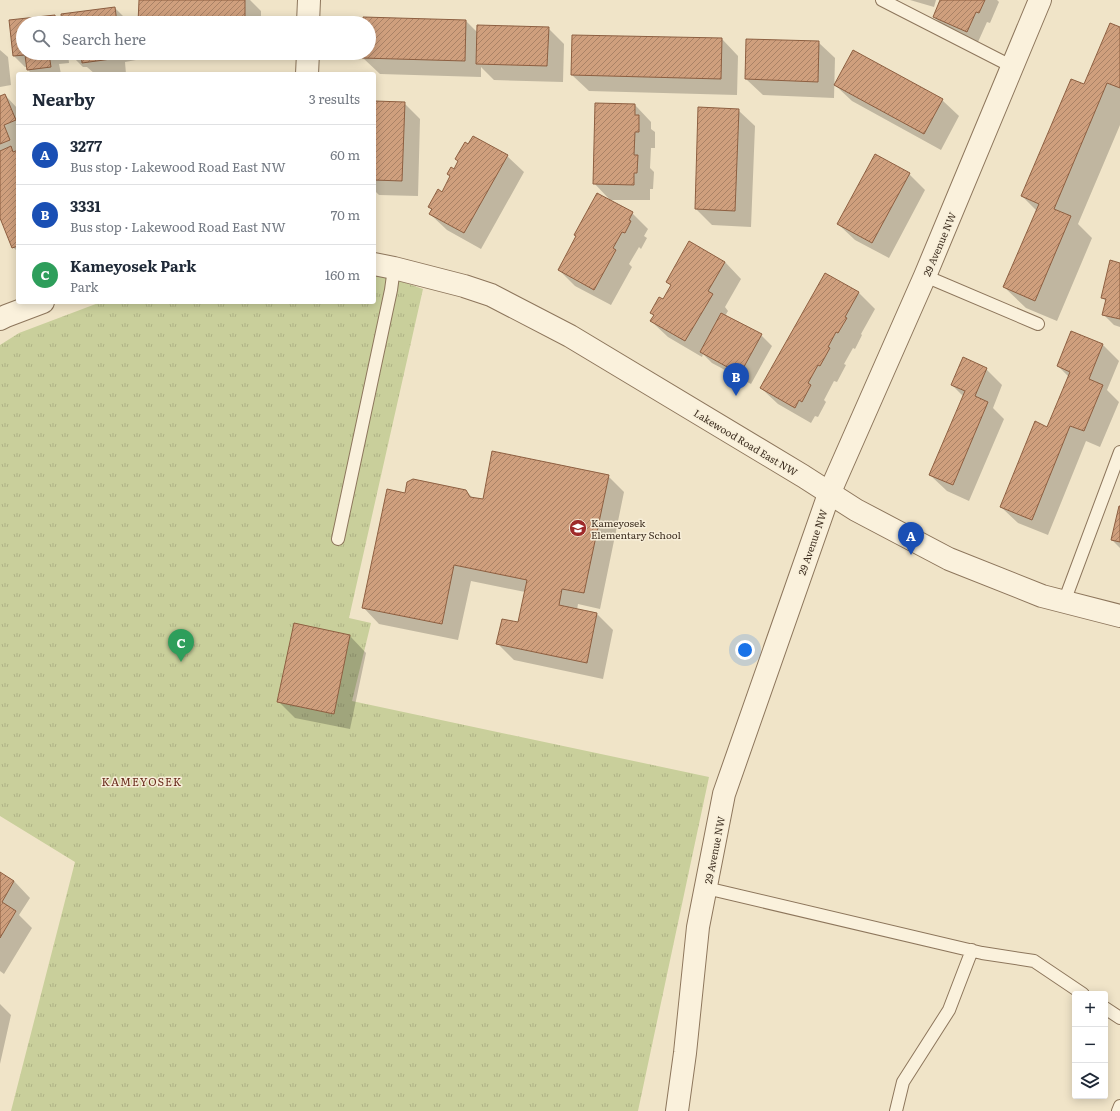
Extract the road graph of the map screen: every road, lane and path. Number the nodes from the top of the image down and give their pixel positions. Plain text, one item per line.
1 (309, 0) edge
2 (882, 0) edge
3 (1040, 0) edge
4 (308, 16) edge
5 (308, 60) edge
6 (1013, 67) junction
7 (307, 72) edge
8 (384, 266) edge
9 (925, 276) junction
10 (38, 304) edge
11 (0, 319) edge
12 (1038, 324) dead end
13 (1120, 452) edge
14 (829, 494) junction
15 (338, 539) dead end
16 (1064, 602) junction
17 (1120, 616) edge
18 (706, 888) junction
19 (972, 950) junction
20 (1079, 991) edge
21 (1108, 1010) edge
22 (1120, 1018) edge
23 (677, 1111) edge
24 (896, 1111) edge

1 - 4 street
2 - 6 lane
3 - 6 street, 29 Avenue NW
5 - 7 street
6 - 9 street, 29 Avenue NW
8 - 14 street, Lakewood Road East NW
8 - 15 lane
9 - 12 lane
9 - 14 street, 29 Avenue NW
10 - 11 street
13 - 16 lane
14 - 16 street, Lakewood Road East NW
14 - 18 street, 29 Avenue NW
16 - 17 street, Lakewood Road East NW
18 - 19 lane
18 - 23 street, 29 Avenue NW
19 - 20 lane
19 - 24 lane
21 - 22 lane

